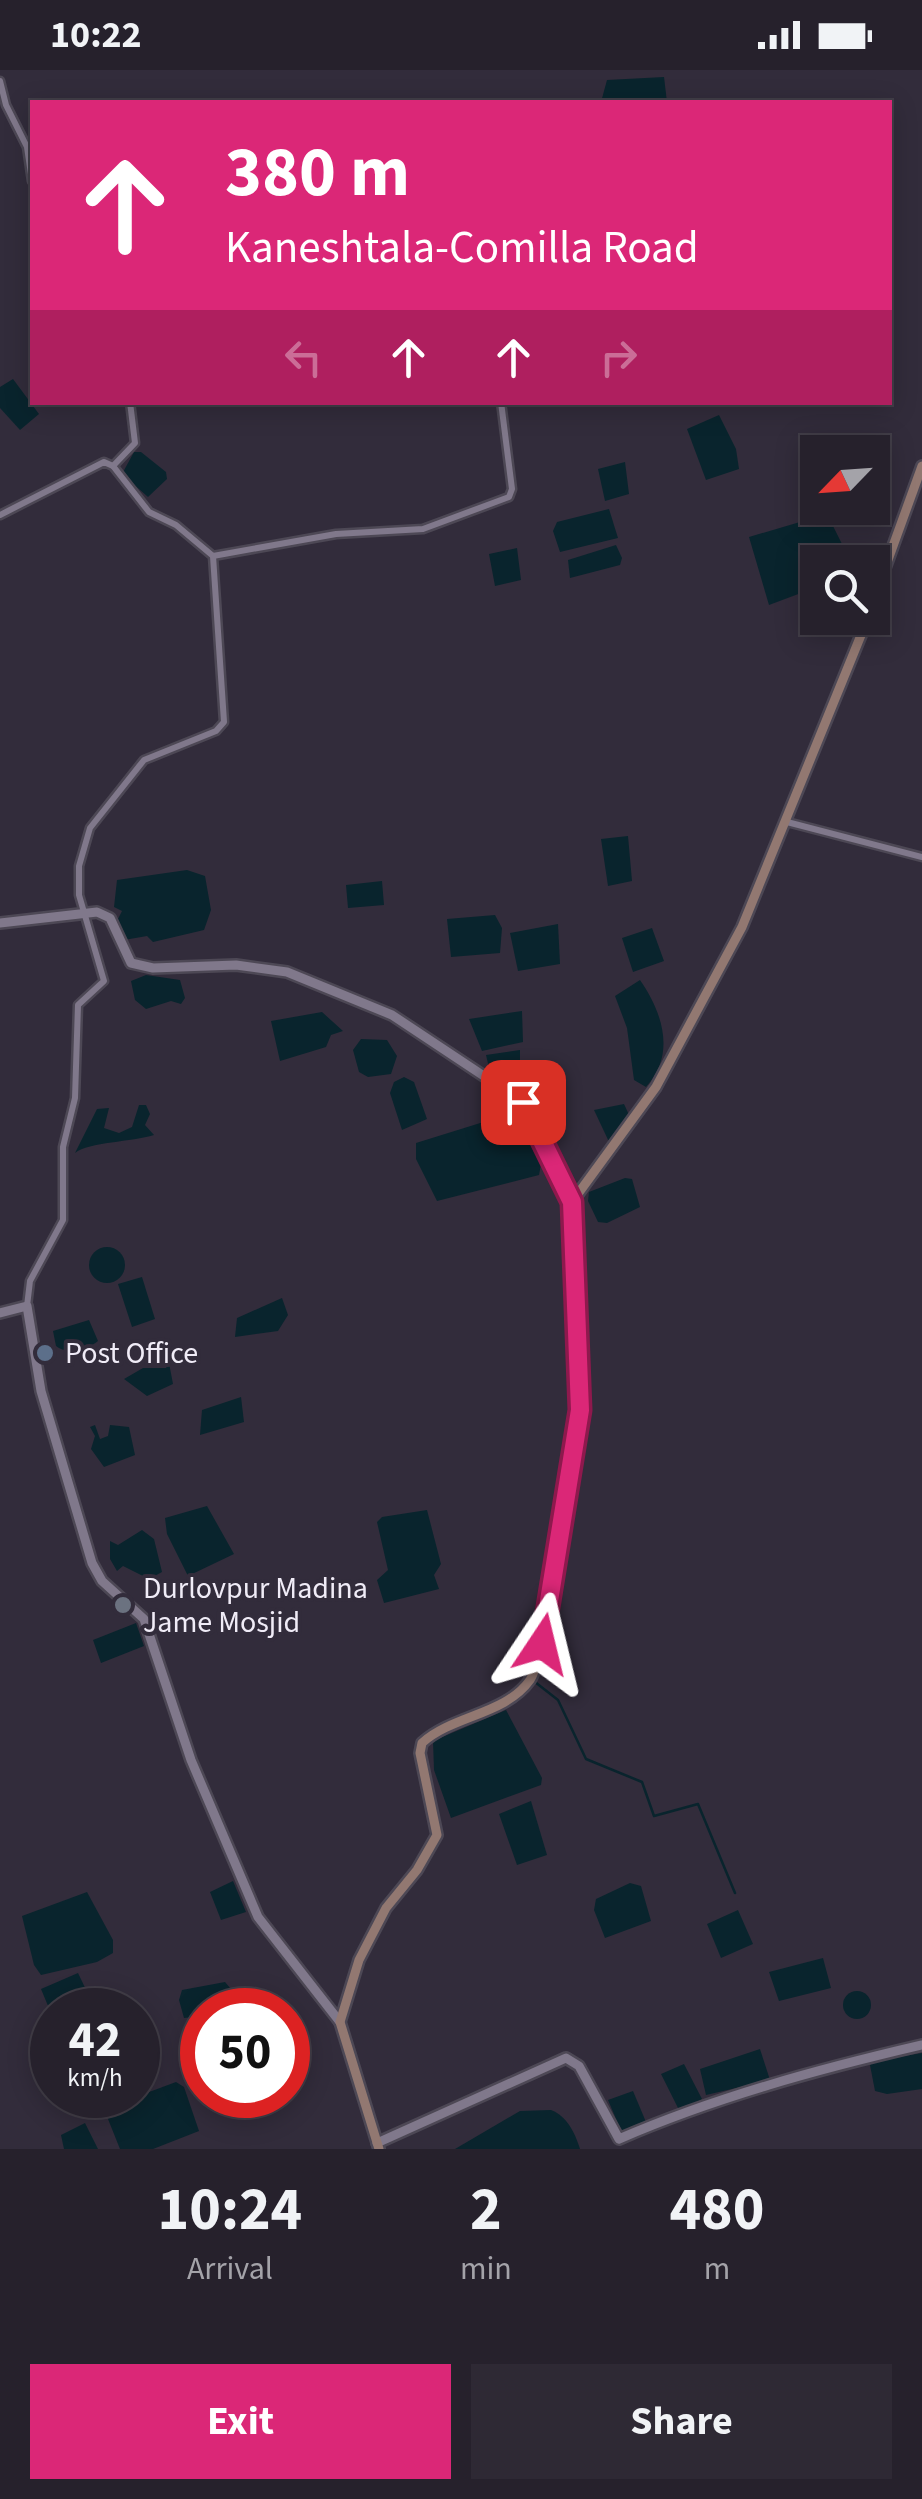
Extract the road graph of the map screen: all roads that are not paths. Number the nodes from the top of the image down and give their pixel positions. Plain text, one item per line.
1 (0, 81) edge
2 (30, 167) edge
3 (130, 405) edge
4 (501, 405) edge
5 (112, 466) junction
6 (922, 466) edge
7 (0, 516) edge
8 (890, 554) edge
9 (213, 556) junction
10 (861, 635) edge
11 (787, 822) junction
12 (922, 857) edge
13 (82, 912) junction
14 (0, 923) edge
15 (572, 1202) junction
16 (27, 1306) junction
17 (0, 1313) edge
18 (340, 2022) junction
19 (922, 2045) edge
20 (378, 2146) edge

1 - 2 street
3 - 5 street
4 - 9 street
5 - 7 street
5 - 9 street
6 - 8 main road
9 - 13 street
10 - 11 main road
11 - 12 street
11 - 15 main road
13 - 14 street
13 - 15 street
13 - 16 street
15 - 18 main road
16 - 17 street
16 - 18 street
18 - 20 main road
19 - 20 street

